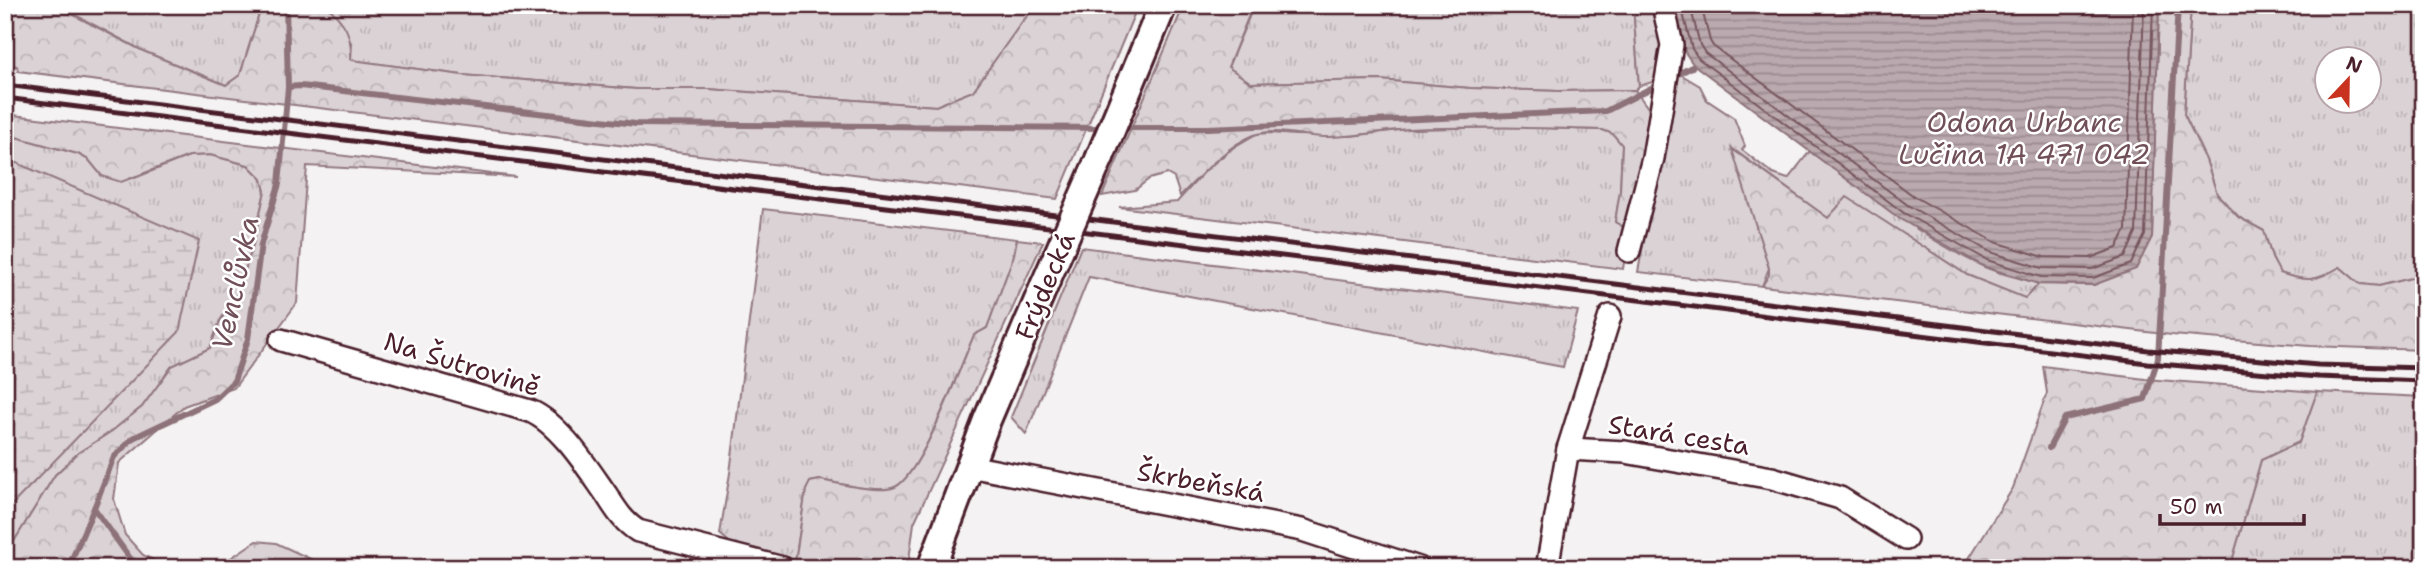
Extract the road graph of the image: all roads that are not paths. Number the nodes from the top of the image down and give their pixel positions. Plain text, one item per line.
1 (1163, 5) edge
2 (1663, 5) edge
3 (1629, 251) dead end
4 (1610, 316) dead end
5 (281, 340) dead end
6 (1568, 449) junction
7 (969, 466) junction
8 (1906, 539) dead end
9 (783, 568) edge
10 (931, 568) edge
11 (1419, 568) edge
12 (1547, 568) edge

1 - 7 main road, Frýdecká, bridge
2 - 3 street
4 - 6 street, Stará cesta
5 - 9 street, Na Šutrovině
6 - 8 street, Stará cesta
6 - 12 street
7 - 10 main road, Frýdecká
7 - 11 street, Škrbeňská

